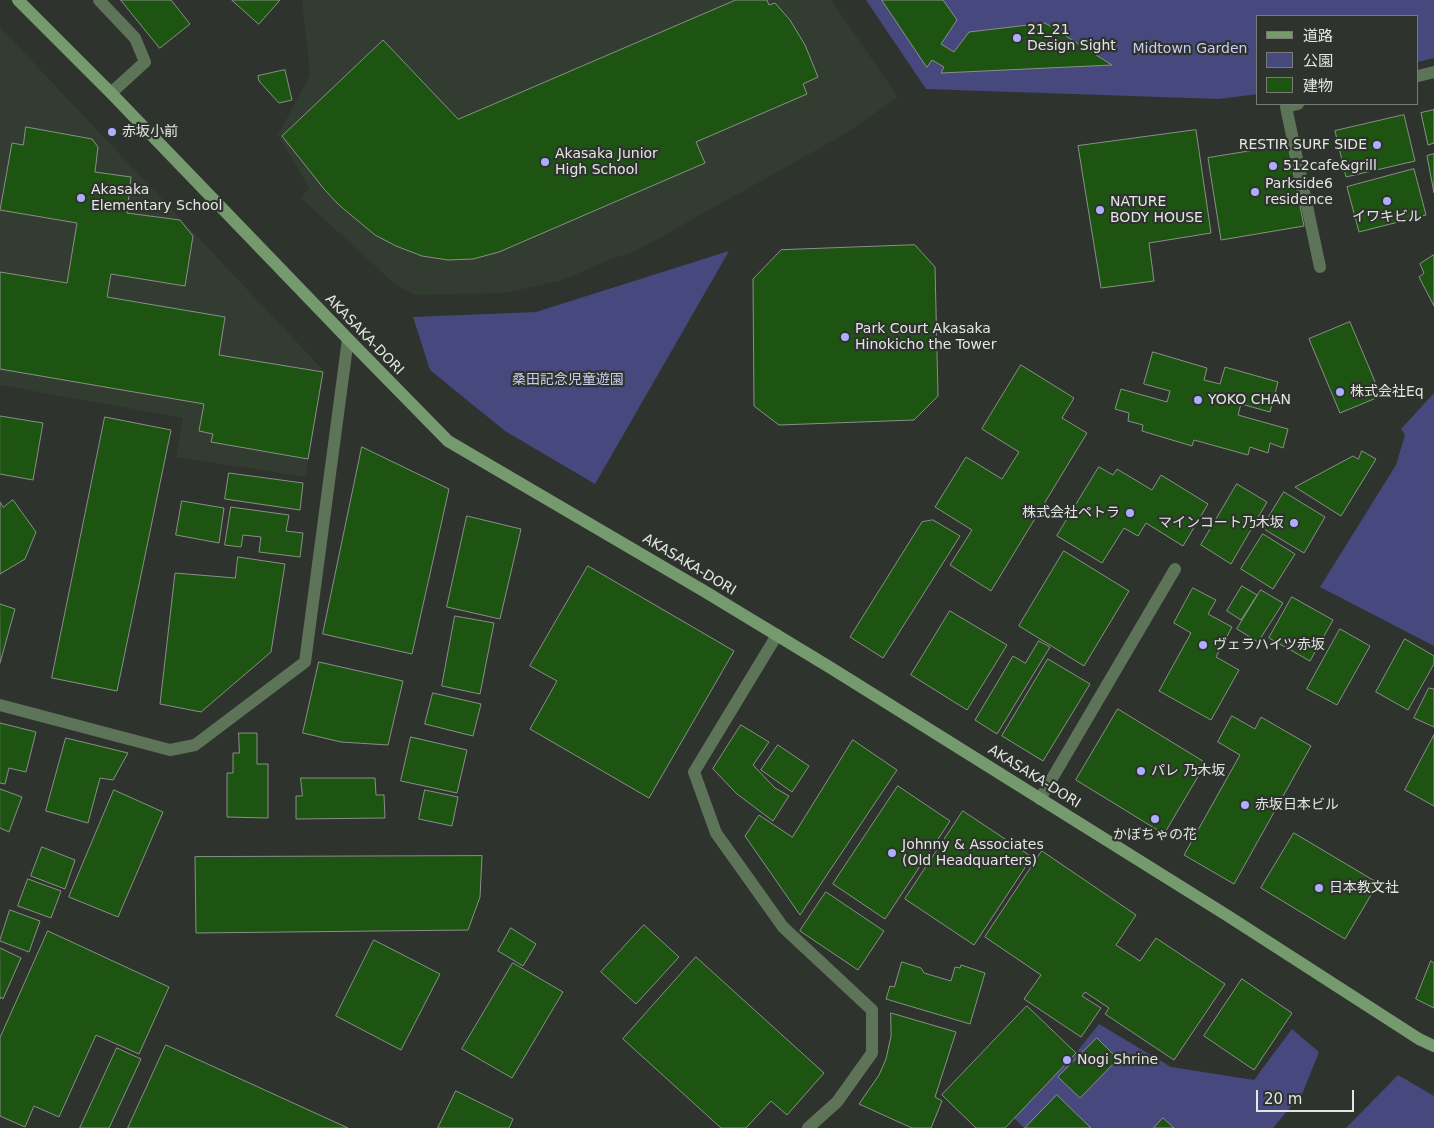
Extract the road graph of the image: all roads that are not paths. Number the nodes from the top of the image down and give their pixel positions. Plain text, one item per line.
1 (18, 0) edge
2 (99, 0) edge
3 (1434, 72) edge
4 (1419, 76) edge
5 (111, 93) junction
6 (1294, 105) edge
7 (1320, 267) dead end
8 (348, 340) junction
9 (1175, 569) dead end
10 (777, 635) junction
11 (0, 705) edge
12 (1040, 799) junction
13 (1434, 1046) edge
14 (808, 1128) edge

1 - 5 main road, AKASAKA-DORI
2 - 5 street
3 - 4 street
5 - 8 main road, AKASAKA-DORI
6 - 7 street
8 - 10 main road, AKASAKA-DORI
8 - 11 street
9 - 12 street
10 - 12 main road, AKASAKA-DORI
10 - 14 street
12 - 13 main road, AKASAKA-DORI

